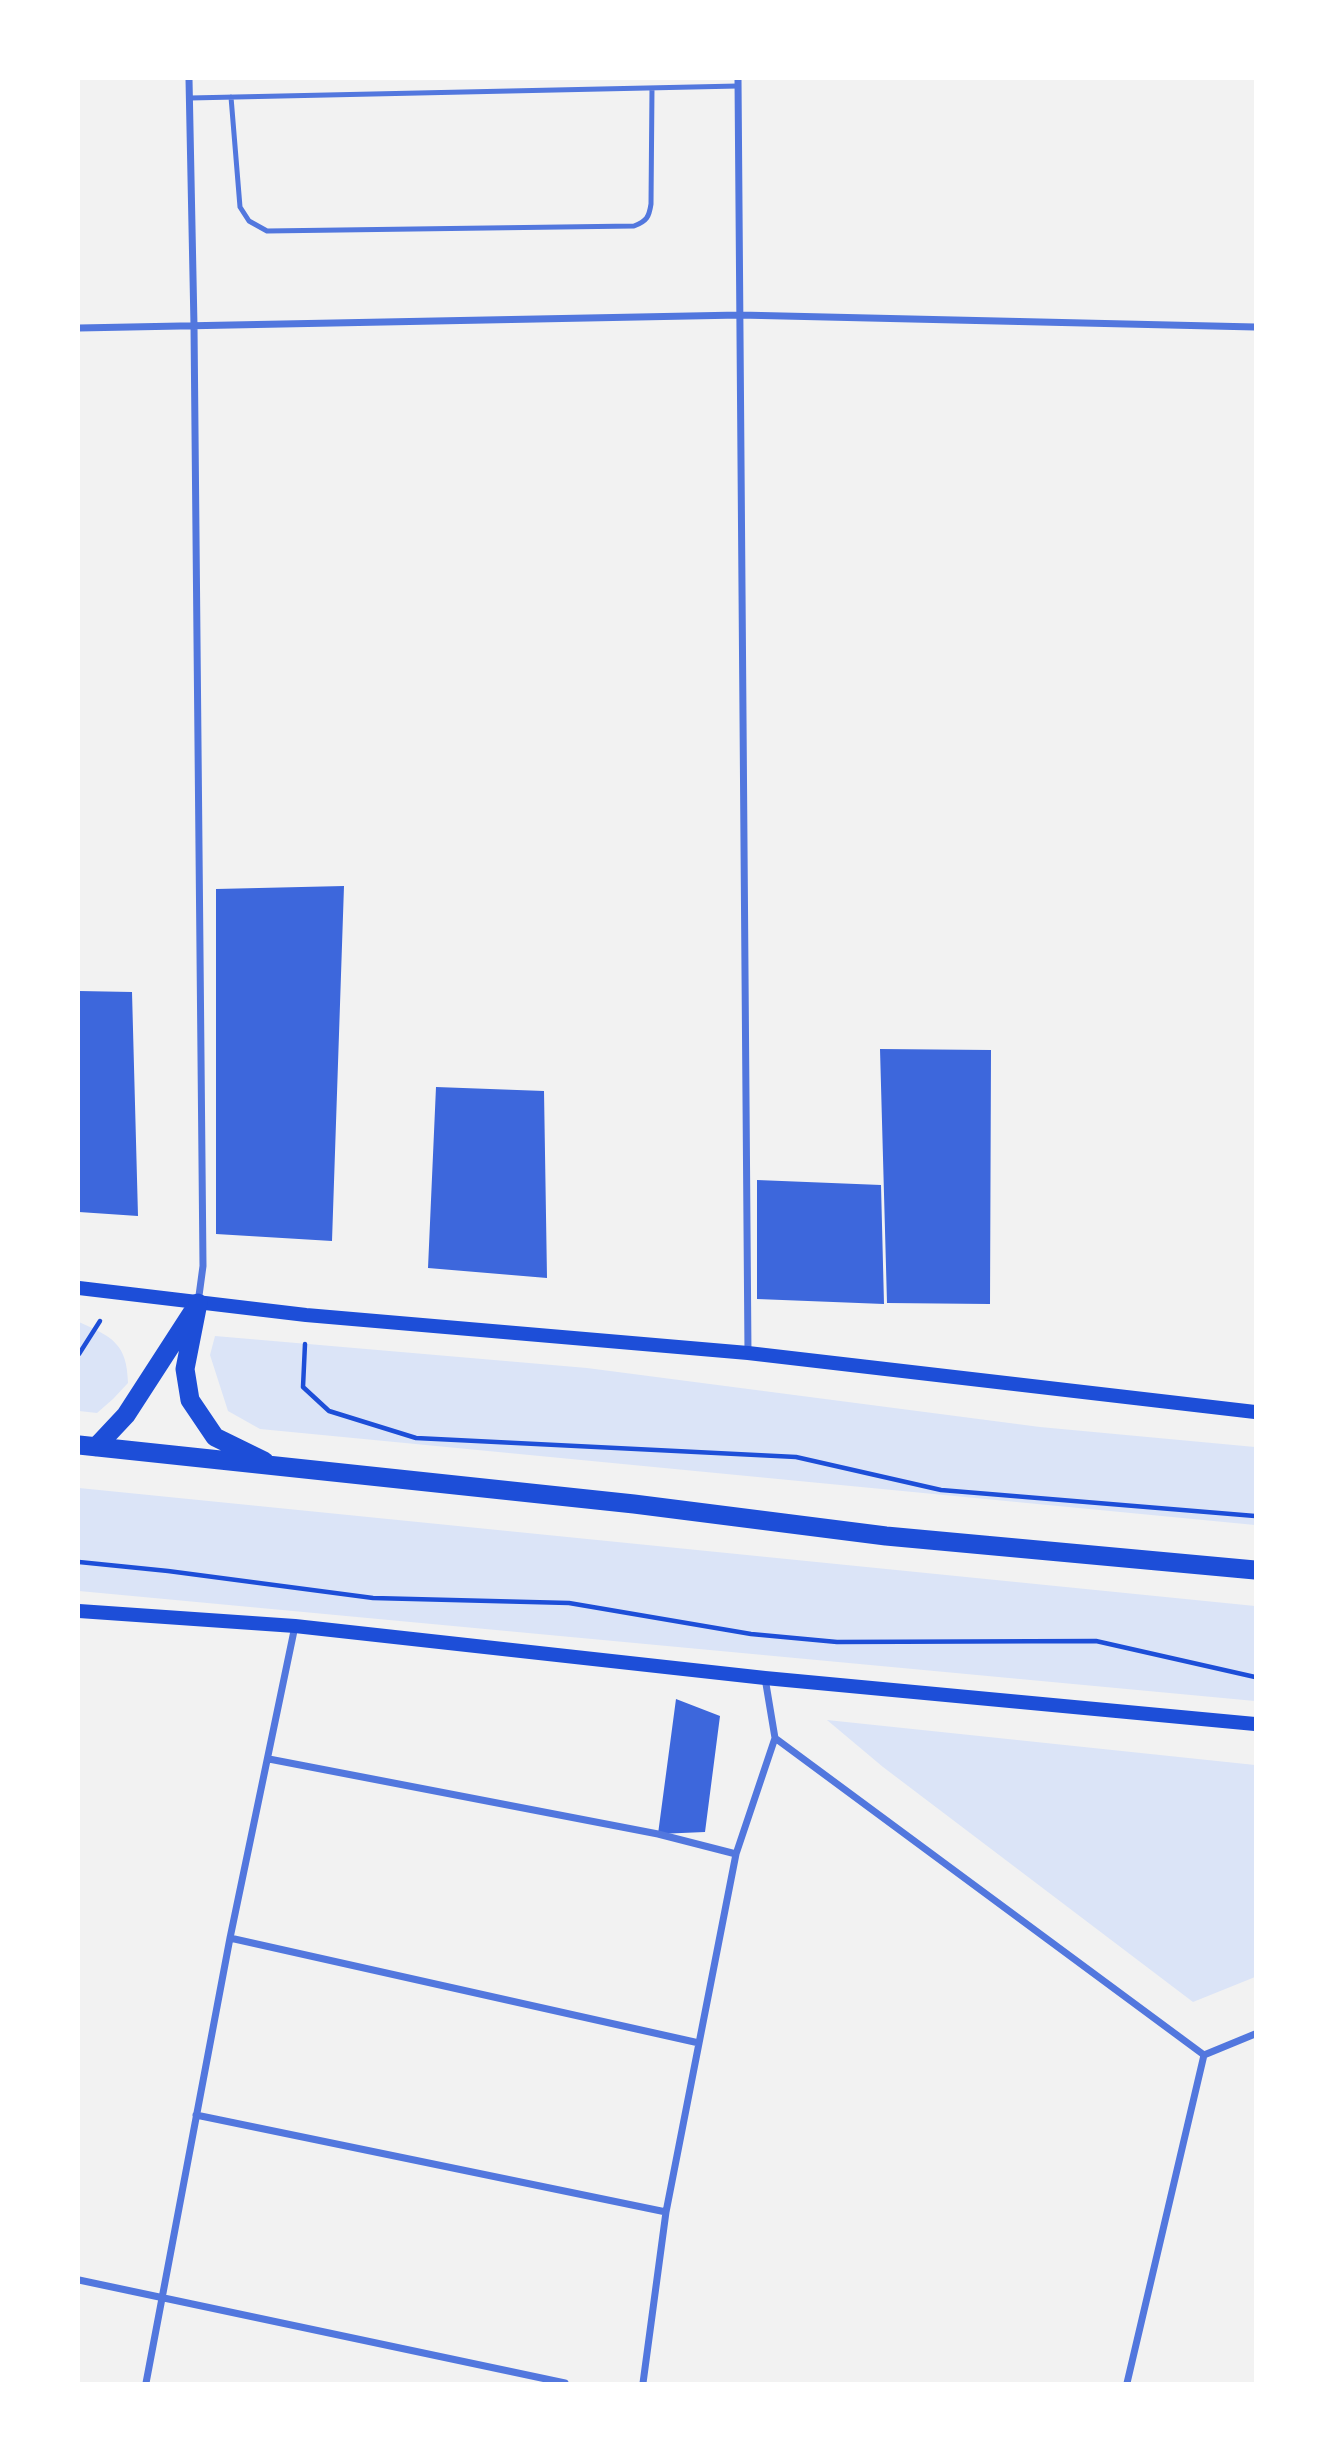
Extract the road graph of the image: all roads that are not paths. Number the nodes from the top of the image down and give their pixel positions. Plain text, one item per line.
1 (189, 79) edge
2 (738, 83) edge
3 (652, 88) junction
4 (190, 97) junction
5 (231, 97) junction
6 (740, 315) junction
7 (194, 326) junction
8 (1255, 327) edge
9 (79, 328) edge
10 (79, 1288) edge
11 (198, 1303) junction
12 (748, 1353) junction
13 (1255, 1412) edge
14 (87, 1446) edge
15 (281, 1468) junction
16 (1255, 1570) edge
17 (79, 1611) edge
18 (295, 1626) junction
19 (765, 1678) junction
20 (1255, 1724) edge
21 (775, 1738) junction
22 (269, 1759) junction
23 (736, 1854) junction
24 (230, 1938) junction
25 (1255, 2034) edge
26 (699, 2043) junction
27 (1204, 2055) junction
28 (196, 2115) junction
29 (666, 2212) junction
30 (79, 2280) edge
31 (160, 2299) junction
32 (146, 2383) edge
33 (565, 2383) edge
34 (643, 2383) edge
35 (1127, 2383) edge

1 - 4 street
2 - 3 lane
2 - 6 street
3 - 5 lane
3 - 5 lane
4 - 5 lane
4 - 7 street
6 - 7 street
6 - 8 street
6 - 12 street
7 - 9 street
7 - 11 street
10 - 11 main road
11 - 12 main road
11 - 14 highway
11 - 15 highway
12 - 13 main road
14 - 15 highway
15 - 16 highway
17 - 18 main road
18 - 19 main road
18 - 22 street
19 - 20 main road
19 - 21 street
21 - 23 street
21 - 27 street
22 - 23 street
22 - 24 street
23 - 26 street
24 - 26 street
24 - 28 street
25 - 27 street
26 - 29 street
27 - 35 street
28 - 29 street
28 - 31 street
29 - 34 street
30 - 31 street
31 - 32 street
31 - 33 street

